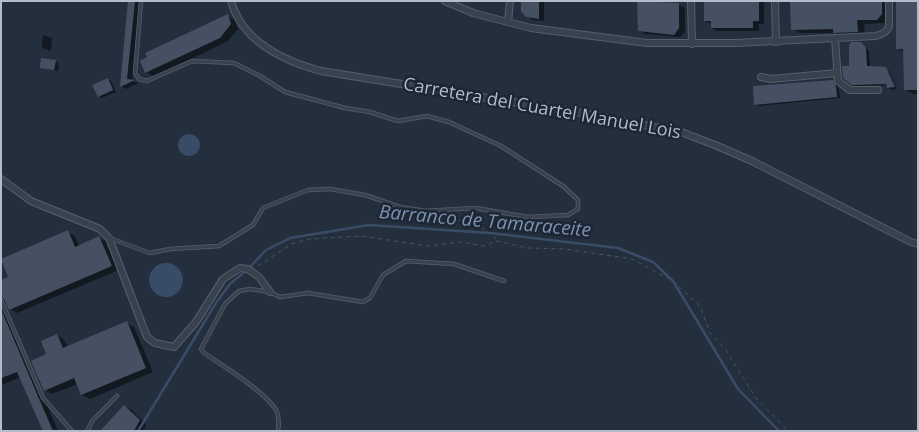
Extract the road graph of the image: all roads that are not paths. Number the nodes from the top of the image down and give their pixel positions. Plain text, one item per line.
1 (141, 1) edge
2 (231, 1) edge
3 (445, 1) edge
4 (510, 1) edge
5 (692, 1) edge
6 (775, 1) edge
7 (888, 1) edge
8 (508, 22) junction
9 (836, 38) junction
10 (776, 42) junction
11 (692, 44) junction
12 (837, 73) junction
13 (761, 76) dead end
14 (878, 90) dead end
15 (1, 179) edge
16 (109, 238) junction
17 (918, 244) edge
18 (504, 281) dead end
19 (270, 292) junction
20 (1, 300) edge
21 (117, 396) dead end
22 (72, 431) edge
23 (87, 431) edge
24 (278, 431) edge

1 - 16 lane
2 - 17 street, Carretera del Cuartel Manuel Lois
3 - 8 street
4 - 8 street
5 - 11 street
6 - 10 street
7 - 9 street
8 - 11 street
9 - 10 street
9 - 12 street
10 - 11 street
12 - 13 street
12 - 14 street
15 - 16 street
16 - 19 street
18 - 19 lane
19 - 24 lane
20 - 22 lane
21 - 23 lane

